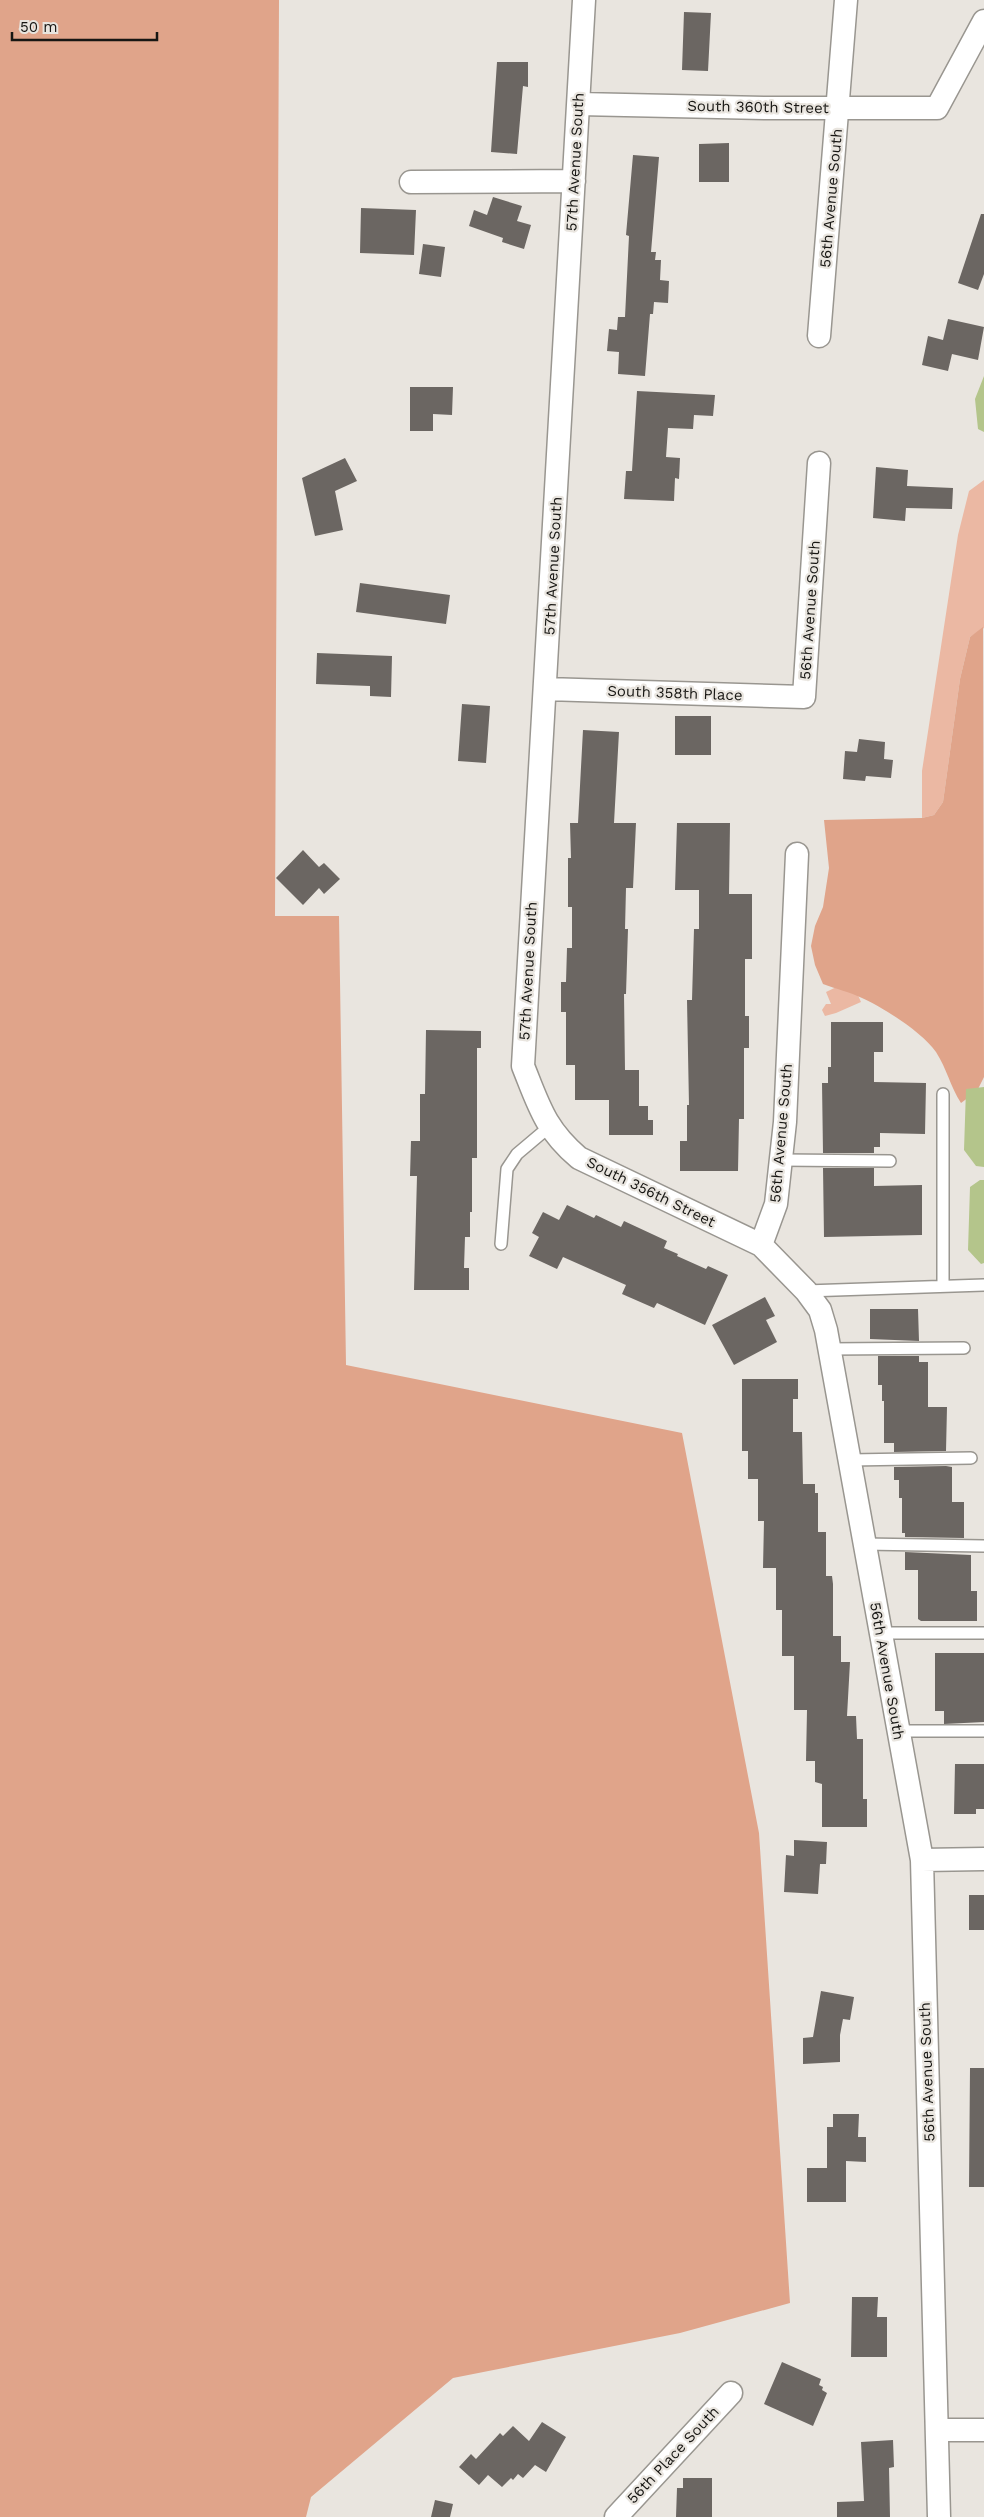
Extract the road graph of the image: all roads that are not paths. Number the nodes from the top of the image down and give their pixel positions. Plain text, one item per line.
1 (584, 0) edge
2 (846, 0) edge
3 (984, 21) edge
4 (579, 104) junction
5 (838, 108) junction
6 (574, 181) junction
7 (411, 182) dead end
8 (819, 336) dead end
9 (819, 463) dead end
10 (546, 689) junction
11 (804, 697) joint
12 (797, 854) dead end
13 (943, 1094) dead end
14 (549, 1127) junction
15 (781, 1160) junction
16 (890, 1161) dead end
17 (501, 1244) dead end
18 (761, 1245) junction
19 (943, 1285) junction
20 (984, 1285) edge
21 (806, 1291) junction
22 (964, 1348) dead end
23 (829, 1349) junction
24 (971, 1458) dead end
25 (850, 1460) junction
26 (864, 1544) junction
27 (984, 1546) edge
28 (880, 1633) junction
29 (984, 1633) edge
30 (898, 1731) junction
31 (984, 1731) edge
32 (984, 1859) edge
33 (922, 1860) junction
34 (730, 2393) dead end
35 (937, 2430) junction
36 (984, 2430) edge
37 (616, 2517) edge
38 (939, 2517) edge

1 - 4 street, 57th Avenue South
2 - 5 street, 56th Avenue South
3 - 5 street, South 360th Street
4 - 5 street, South 360th Street
4 - 6 street, 57th Avenue South
5 - 8 street, 56th Avenue South
6 - 7 street
6 - 10 street, 57th Avenue South
9 - 11 street, 56th Avenue South
10 - 11 street, South 358th Place
10 - 14 street, 57th Avenue South
12 - 15 street, 56th Avenue South
13 - 19 lane
14 - 17 lane
14 - 18 street, South 356th Street
15 - 16 lane
15 - 18 street, 56th Avenue South
18 - 21 street, 56th Avenue South
19 - 20 lane
19 - 21 lane
21 - 23 street, 56th Avenue South
22 - 23 lane
23 - 25 street, 56th Avenue South
24 - 25 lane
25 - 26 street, 56th Avenue South
26 - 27 lane
26 - 28 street, 56th Avenue South
28 - 29 lane
28 - 30 street, 56th Avenue South
30 - 31 lane
30 - 33 street, 56th Avenue South
32 - 33 street
33 - 35 street, 56th Avenue South
34 - 37 street, 56th Place South
35 - 36 street
35 - 38 street, 56th Avenue South

